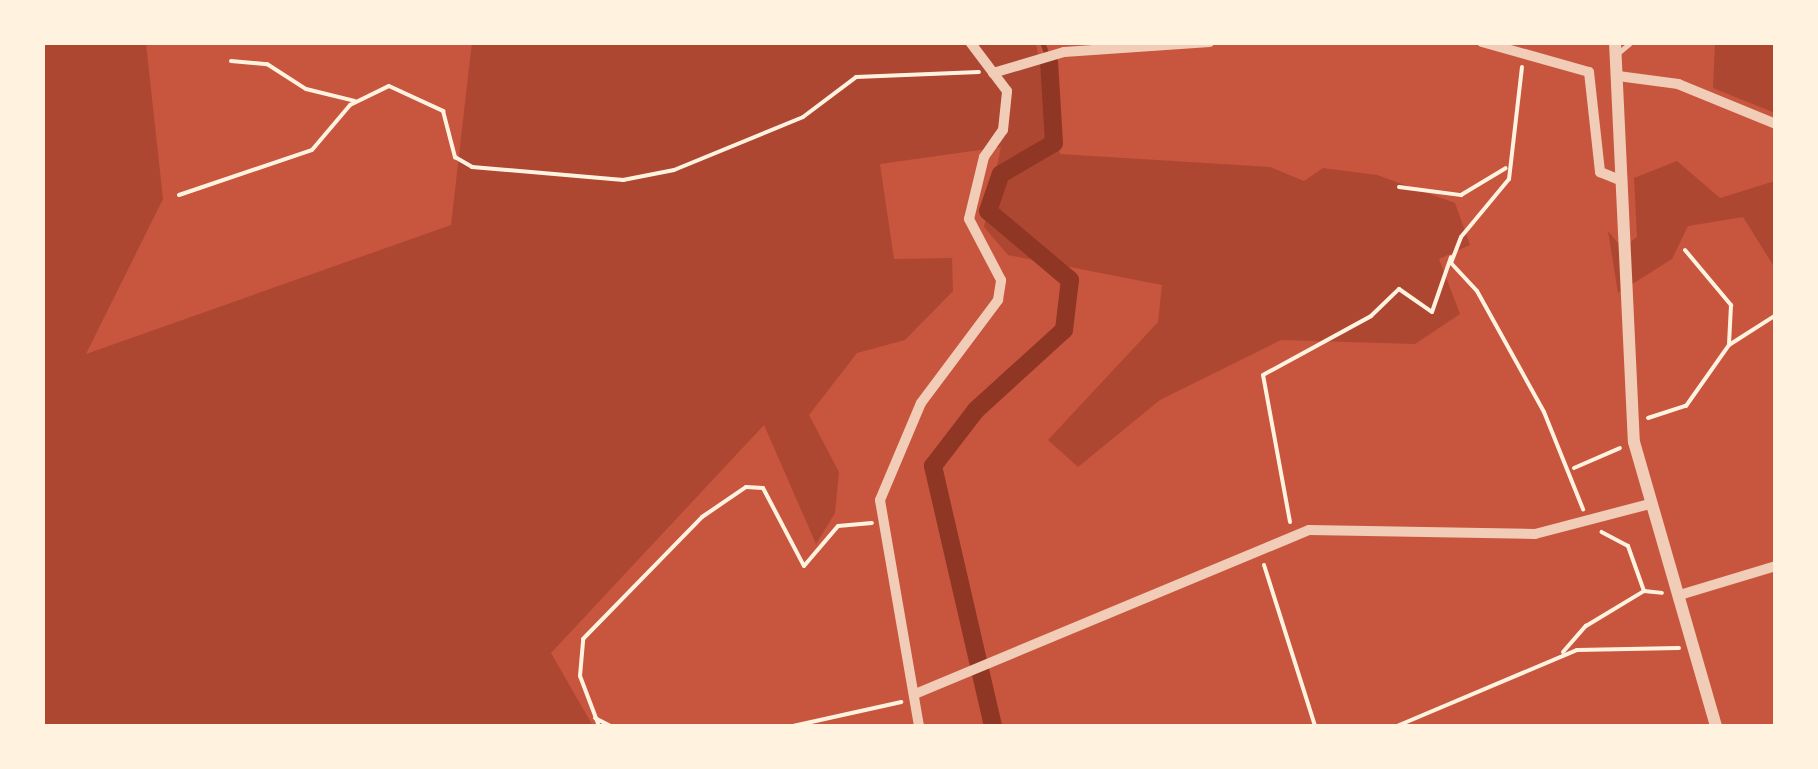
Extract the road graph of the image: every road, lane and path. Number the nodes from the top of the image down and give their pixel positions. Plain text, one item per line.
1 (970, 42) edge
2 (1210, 42) edge
3 (1482, 42) edge
4 (1631, 42) edge
5 (1616, 48) edge
6 (1523, 54) junction
7 (230, 61) dead end
8 (994, 73) junction
9 (1618, 76) junction
10 (355, 101) junction
11 (1776, 124) edge
12 (1506, 168) junction
13 (1622, 180) junction
14 (1399, 187) dead end
15 (179, 194) dead end
16 (1685, 250) dead end
17 (1452, 256) junction
18 (1776, 315) edge
19 (1728, 345) junction
20 (1633, 422) junction
21 (1634, 442) junction
22 (1572, 469) junction
23 (1649, 504) junction
24 (883, 522) junction
25 (1579, 524) junction
26 (1292, 536) junction
27 (1260, 550) junction
28 (1776, 566) edge
29 (1684, 594) junction
30 (1698, 647) junction
31 (1563, 652) dead end
32 (915, 696) junction
33 (595, 718) junction
34 (599, 726) edge
35 (612, 726) edge
36 (793, 726) edge
37 (919, 726) edge
38 (1315, 726) edge
39 (1397, 726) edge
40 (1716, 726) edge

1 - 8 street
2 - 8 street
3 - 6 street
4 - 5 lane
5 - 9 street
6 - 12 path
6 - 13 street
7 - 10 path
8 - 10 path
8 - 24 street
9 - 11 street
9 - 13 street
10 - 15 path
12 - 14 path
12 - 17 path
13 - 20 street
16 - 19 path
17 - 22 path
17 - 26 path
18 - 19 path
19 - 20 path
20 - 21 street
21 - 22 path
21 - 23 street
22 - 25 path
23 - 25 street
23 - 29 street
24 - 32 street
24 - 33 path
25 - 26 street
25 - 31 path
26 - 27 street
27 - 32 street
27 - 38 path
28 - 29 street
29 - 30 street
30 - 39 path
30 - 40 street
32 - 36 path
32 - 37 street
33 - 34 path
33 - 35 path

